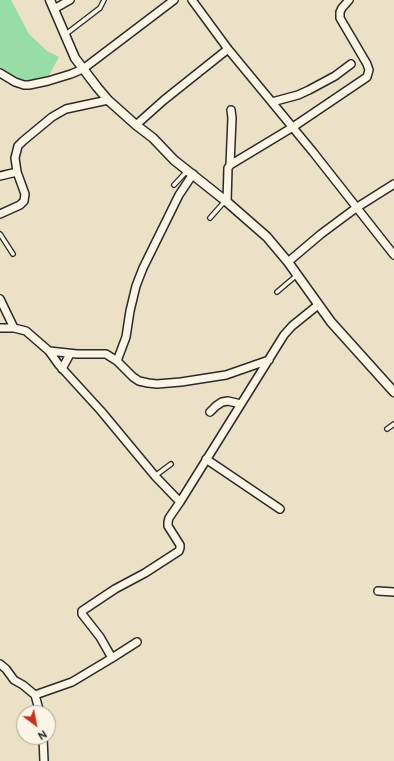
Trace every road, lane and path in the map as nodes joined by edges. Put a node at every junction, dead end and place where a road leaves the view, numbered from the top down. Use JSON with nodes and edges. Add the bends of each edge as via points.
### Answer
{"nodes":[{"id":1,"x":50,"y":0,"type":"edge"},
{"id":2,"x":70,"y":0,"type":"edge"},
{"id":3,"x":104,"y":0,"type":"edge"},
{"id":4,"x":174,"y":0,"type":"edge"},
{"id":5,"x":192,"y":0,"type":"edge"},
{"id":6,"x":349,"y":0,"type":"edge"},
{"id":7,"x":54,"y":9,"type":"junction"},
{"id":8,"x":65,"y":35,"type":"junction"},
{"id":9,"x":228,"y":49,"type":"junction"},
{"id":10,"x":351,"y":64,"type":"dead end"},
{"id":11,"x":83,"y":69,"type":"junction"},
{"id":12,"x":0,"y":73,"type":"edge"},
{"id":13,"x":108,"y":100,"type":"junction"},
{"id":14,"x":272,"y":102,"type":"junction"},
{"id":15,"x":231,"y":110,"type":"dead end"},
{"id":16,"x":136,"y":125,"type":"junction"},
{"id":17,"x":293,"y":128,"type":"junction"},
{"id":18,"x":230,"y":165,"type":"junction"},
{"id":19,"x":17,"y":172,"type":"junction"},
{"id":20,"x":190,"y":172,"type":"junction"},
{"id":21,"x":0,"y":176,"type":"edge"},
{"id":22,"x":394,"y":184,"type":"edge"},
{"id":23,"x":174,"y":185,"type":"dead end"},
{"id":24,"x":226,"y":201,"type":"junction"},
{"id":25,"x":356,"y":208,"type":"junction"},
{"id":26,"x":0,"y":214,"type":"edge"},
{"id":27,"x":210,"y":218,"type":"dead end"},
{"id":28,"x":0,"y":234,"type":"edge"},
{"id":29,"x":13,"y":254,"type":"dead end"},
{"id":30,"x":394,"y":255,"type":"edge"},
{"id":31,"x":288,"y":262,"type":"junction"},
{"id":32,"x":297,"y":275,"type":"junction"},
{"id":33,"x":277,"y":292,"type":"dead end"},
{"id":34,"x":0,"y":299,"type":"edge"},
{"id":35,"x":318,"y":305,"type":"junction"},
{"id":36,"x":0,"y":328,"type":"edge"},
{"id":37,"x":14,"y":328,"type":"junction"},
{"id":38,"x":50,"y":351,"type":"junction"},
{"id":39,"x":70,"y":354,"type":"junction"},
{"id":40,"x":269,"y":360,"type":"junction"},
{"id":41,"x":118,"y":361,"type":"junction"},
{"id":42,"x":62,"y":369,"type":"junction"},
{"id":43,"x":394,"y":392,"type":"edge"},
{"id":44,"x":241,"y":404,"type":"junction"},
{"id":45,"x":210,"y":412,"type":"dead end"},
{"id":46,"x":394,"y":424,"type":"edge"},
{"id":47,"x":387,"y":429,"type":"dead end"},
{"id":48,"x":206,"y":459,"type":"junction"},
{"id":49,"x":171,"y":464,"type":"dead end"},
{"id":50,"x":155,"y":476,"type":"junction"},
{"id":51,"x":180,"y":502,"type":"junction"},
{"id":52,"x":280,"y":509,"type":"dead end"},
{"id":53,"x":378,"y":591,"type":"dead end"},
{"id":54,"x":394,"y":592,"type":"edge"},
{"id":55,"x":137,"y":642,"type":"dead end"},
{"id":56,"x":112,"y":658,"type":"junction"},
{"id":57,"x":0,"y":664,"type":"edge"},
{"id":58,"x":35,"y":695,"type":"junction"},
{"id":59,"x":38,"y":705,"type":"edge"},
{"id":60,"x":43,"y":745,"type":"edge"},
{"id":61,"x":44,"y":761,"type":"edge"}],
"edges":[{"from":1,"to":7,"type":"street"},
{"from":2,"to":7,"type":"street"},
{"from":3,"to":8,"type":"lane","via":[[100,8]]},
{"from":4,"to":11,"type":"street"},
{"from":5,"to":9,"type":"street"},
{"from":6,"to":17,"type":"street","via":[[342,8],[340,18],[367,64],[367,77]]},
{"from":7,"to":8,"type":"street"},
{"from":8,"to":11,"type":"street"},
{"from":9,"to":14,"type":"street"},
{"from":9,"to":16,"type":"street"},
{"from":10,"to":14,"type":"street","via":[[309,90]]},
{"from":11,"to":12,"type":"street","via":[[30,85],[15,82]]},
{"from":11,"to":13,"type":"street"},
{"from":13,"to":16,"type":"street"},
{"from":13,"to":19,"type":"street","via":[[66,109],[38,128],[18,146],[15,158]]},
{"from":14,"to":17,"type":"street"},
{"from":15,"to":18,"type":"street"},
{"from":16,"to":20,"type":"street"},
{"from":17,"to":18,"type":"street"},
{"from":17,"to":25,"type":"street"},
{"from":18,"to":24,"type":"street"},
{"from":19,"to":21,"type":"street"},
{"from":19,"to":26,"type":"street","via":[[25,194],[24,201]]},
{"from":20,"to":23,"type":"lane"},
{"from":20,"to":24,"type":"street"},
{"from":20,"to":41,"type":"street","via":[[136,286],[126,337]]},
{"from":22,"to":25,"type":"street"},
{"from":24,"to":27,"type":"lane"},
{"from":24,"to":31,"type":"street","via":[[267,237]]},
{"from":25,"to":30,"type":"street"},
{"from":25,"to":31,"type":"street"},
{"from":28,"to":29,"type":"lane"},
{"from":31,"to":32,"type":"street"},
{"from":32,"to":33,"type":"lane"},
{"from":32,"to":35,"type":"street"},
{"from":34,"to":37,"type":"street"},
{"from":35,"to":40,"type":"street","via":[[288,330]]},
{"from":35,"to":43,"type":"street"},
{"from":36,"to":37,"type":"street"},
{"from":37,"to":38,"type":"street","via":[[31,334]]},
{"from":38,"to":39,"type":"street"},
{"from":38,"to":42,"type":"street"},
{"from":39,"to":41,"type":"street","via":[[106,354]]},
{"from":39,"to":42,"type":"street"},
{"from":40,"to":41,"type":"street","via":[[226,375],[157,384],[139,381]]},
{"from":40,"to":44,"type":"street"},
{"from":42,"to":50,"type":"street"},
{"from":44,"to":45,"type":"street","via":[[222,402]]},
{"from":44,"to":48,"type":"street"},
{"from":46,"to":47,"type":"lane"},
{"from":48,"to":51,"type":"street"},
{"from":48,"to":52,"type":"street"},
{"from":49,"to":50,"type":"lane"},
{"from":50,"to":51,"type":"street"},
{"from":51,"to":56,"type":"street","via":[[168,522],[180,545],[179,551],[82,611]]},
{"from":53,"to":54,"type":"street"},
{"from":55,"to":56,"type":"street"},
{"from":56,"to":58,"type":"street","via":[[72,682]]},
{"from":57,"to":58,"type":"street","via":[[14,680]]},
{"from":58,"to":59,"type":"street"},
{"from":60,"to":61,"type":"street"}]}
